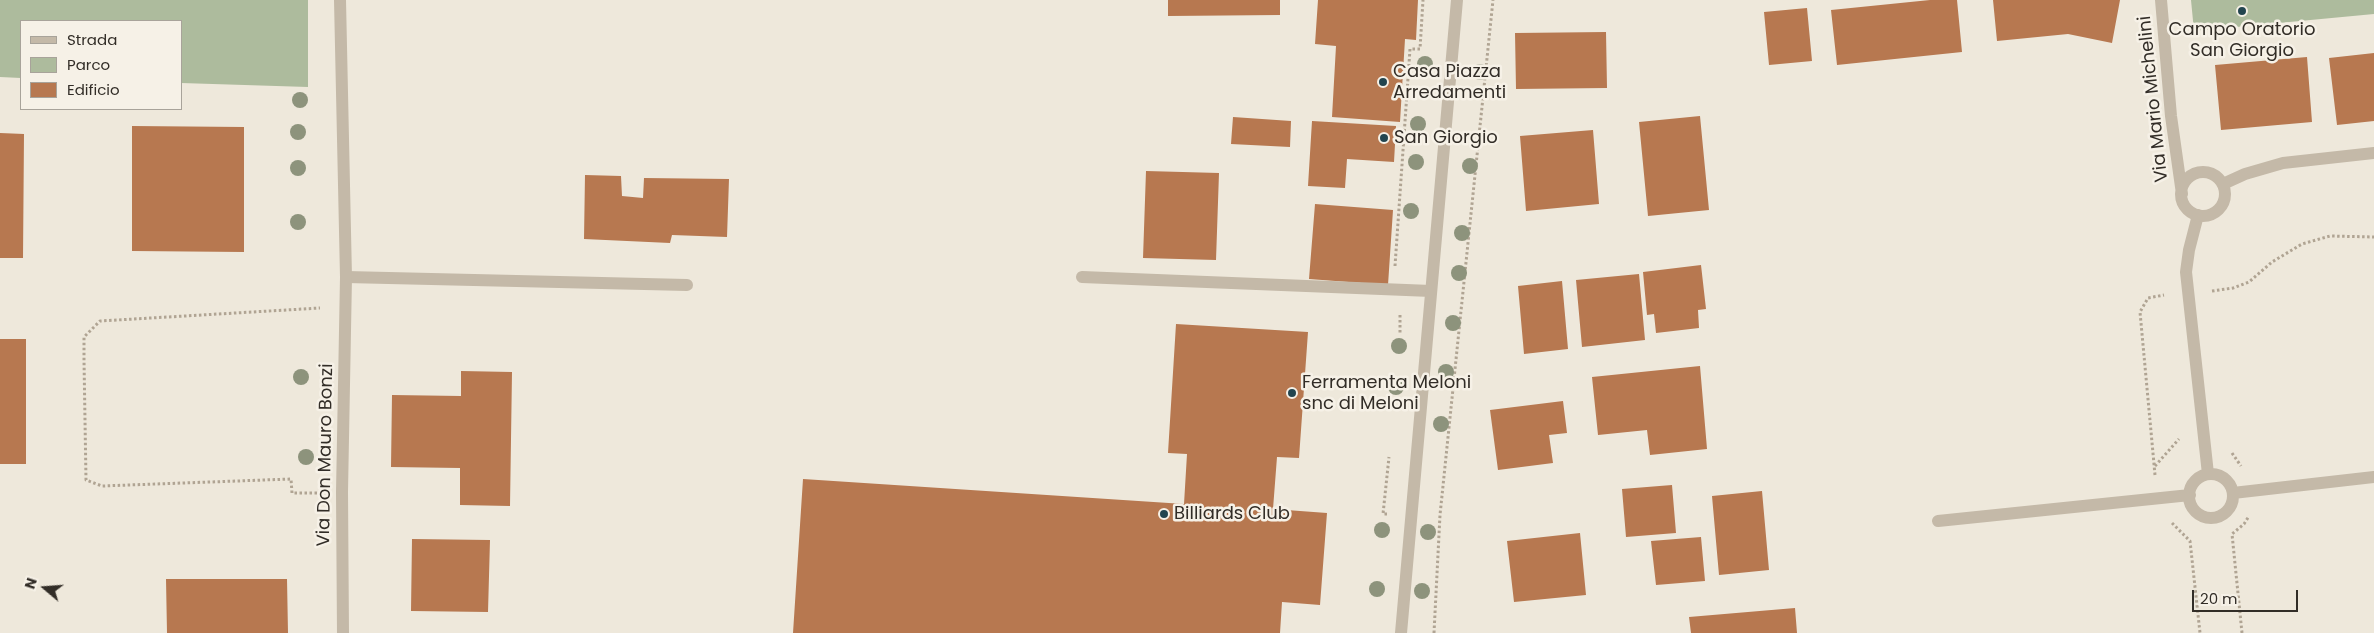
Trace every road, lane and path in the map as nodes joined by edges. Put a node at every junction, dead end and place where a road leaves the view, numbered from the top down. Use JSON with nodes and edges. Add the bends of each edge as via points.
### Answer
{"nodes":[{"id":1,"x":340,"y":0,"type":"edge"},
{"id":2,"x":1423,"y":0,"type":"edge"},
{"id":3,"x":1457,"y":0,"type":"edge"},
{"id":4,"x":1492,"y":0,"type":"edge"},
{"id":5,"x":2161,"y":0,"type":"edge"},
{"id":6,"x":2374,"y":153,"type":"edge"},
{"id":7,"x":2223,"y":184,"type":"junction"},
{"id":8,"x":2182,"y":194,"type":"junction"},
{"id":9,"x":2198,"y":215,"type":"junction"},
{"id":10,"x":346,"y":277,"type":"junction"},
{"id":11,"x":1082,"y":277,"type":"dead end"},
{"id":12,"x":687,"y":285,"type":"dead end"},
{"id":13,"x":1394,"y":290,"type":"junction"},
{"id":14,"x":1431,"y":291,"type":"junction"},
{"id":15,"x":345,"y":307,"type":"junction"},
{"id":16,"x":1400,"y":335,"type":"dead end"},
{"id":17,"x":1389,"y":452,"type":"dead end"},
{"id":18,"x":2208,"y":474,"type":"junction"},
{"id":19,"x":2374,"y":477,"type":"edge"},
{"id":20,"x":342,"y":492,"type":"junction"},
{"id":21,"x":2233,"y":493,"type":"junction"},
{"id":22,"x":2190,"y":495,"type":"junction"},
{"id":23,"x":2158,"y":498,"type":"junction"},
{"id":24,"x":1392,"y":515,"type":"dead end"},
{"id":25,"x":1938,"y":521,"type":"dead end"},
{"id":26,"x":343,"y":633,"type":"edge"},
{"id":27,"x":1401,"y":633,"type":"edge"},
{"id":28,"x":1434,"y":633,"type":"edge"},
{"id":29,"x":2200,"y":633,"type":"edge"}],
"edges":[{"from":1,"to":10,"type":"street","name":"Via Don Mauro Bonzi"},
{"from":2,"to":13,"type":"path","via":[[1420,49],[1410,49]]},
{"from":3,"to":14,"type":"street"},
{"from":4,"to":28,"type":"path","via":[[1440,515]]},
{"from":5,"to":8,"type":"street","name":"Via Mario Michelini"},
{"from":6,"to":7,"type":"street","via":[[2283,163]]},
{"from":7,"to":8,"type":"street","via":[[2213,174],[2199,173],[2187,180]]},
{"from":7,"to":9,"type":"street","via":[[2225,198],[2218,210],[2205,216]]},
{"from":8,"to":9,"type":"street","via":[[2186,207]]},
{"from":9,"to":18,"type":"street","via":[[2186,272]]},
{"from":10,"to":12,"type":"street"},
{"from":10,"to":15,"type":"street","name":"Via Don Mauro Bonzi"},
{"from":11,"to":13,"type":"street"},
{"from":13,"to":14,"type":"street"},
{"from":13,"to":16,"type":"path","via":[[1392,303],[1401,317]]},
{"from":14,"to":27,"type":"street"},
{"from":15,"to":20,"type":"street","name":"Via Don Mauro Bonzi"},
{"from":15,"to":20,"type":"path","via":[[100,321],[84,337],[86,480],[102,486],[291,479],[292,493]]},
{"from":17,"to":24,"type":"path","via":[[1383,514]]},
{"from":18,"to":21,"type":"street","via":[[2222,477]]},
{"from":18,"to":22,"type":"street","via":[[2194,482]]},
{"from":19,"to":21,"type":"street"},
{"from":20,"to":26,"type":"street","name":"Via Don Mauro Bonzi"},
{"from":21,"to":22,"type":"street","via":[[2226,512],[2214,517],[2206,517],[2194,509]]},
{"from":22,"to":23,"type":"street"},
{"from":23,"to":25,"type":"street"},
{"from":23,"to":29,"type":"path","via":[[2161,514],[2190,541]]}]}
